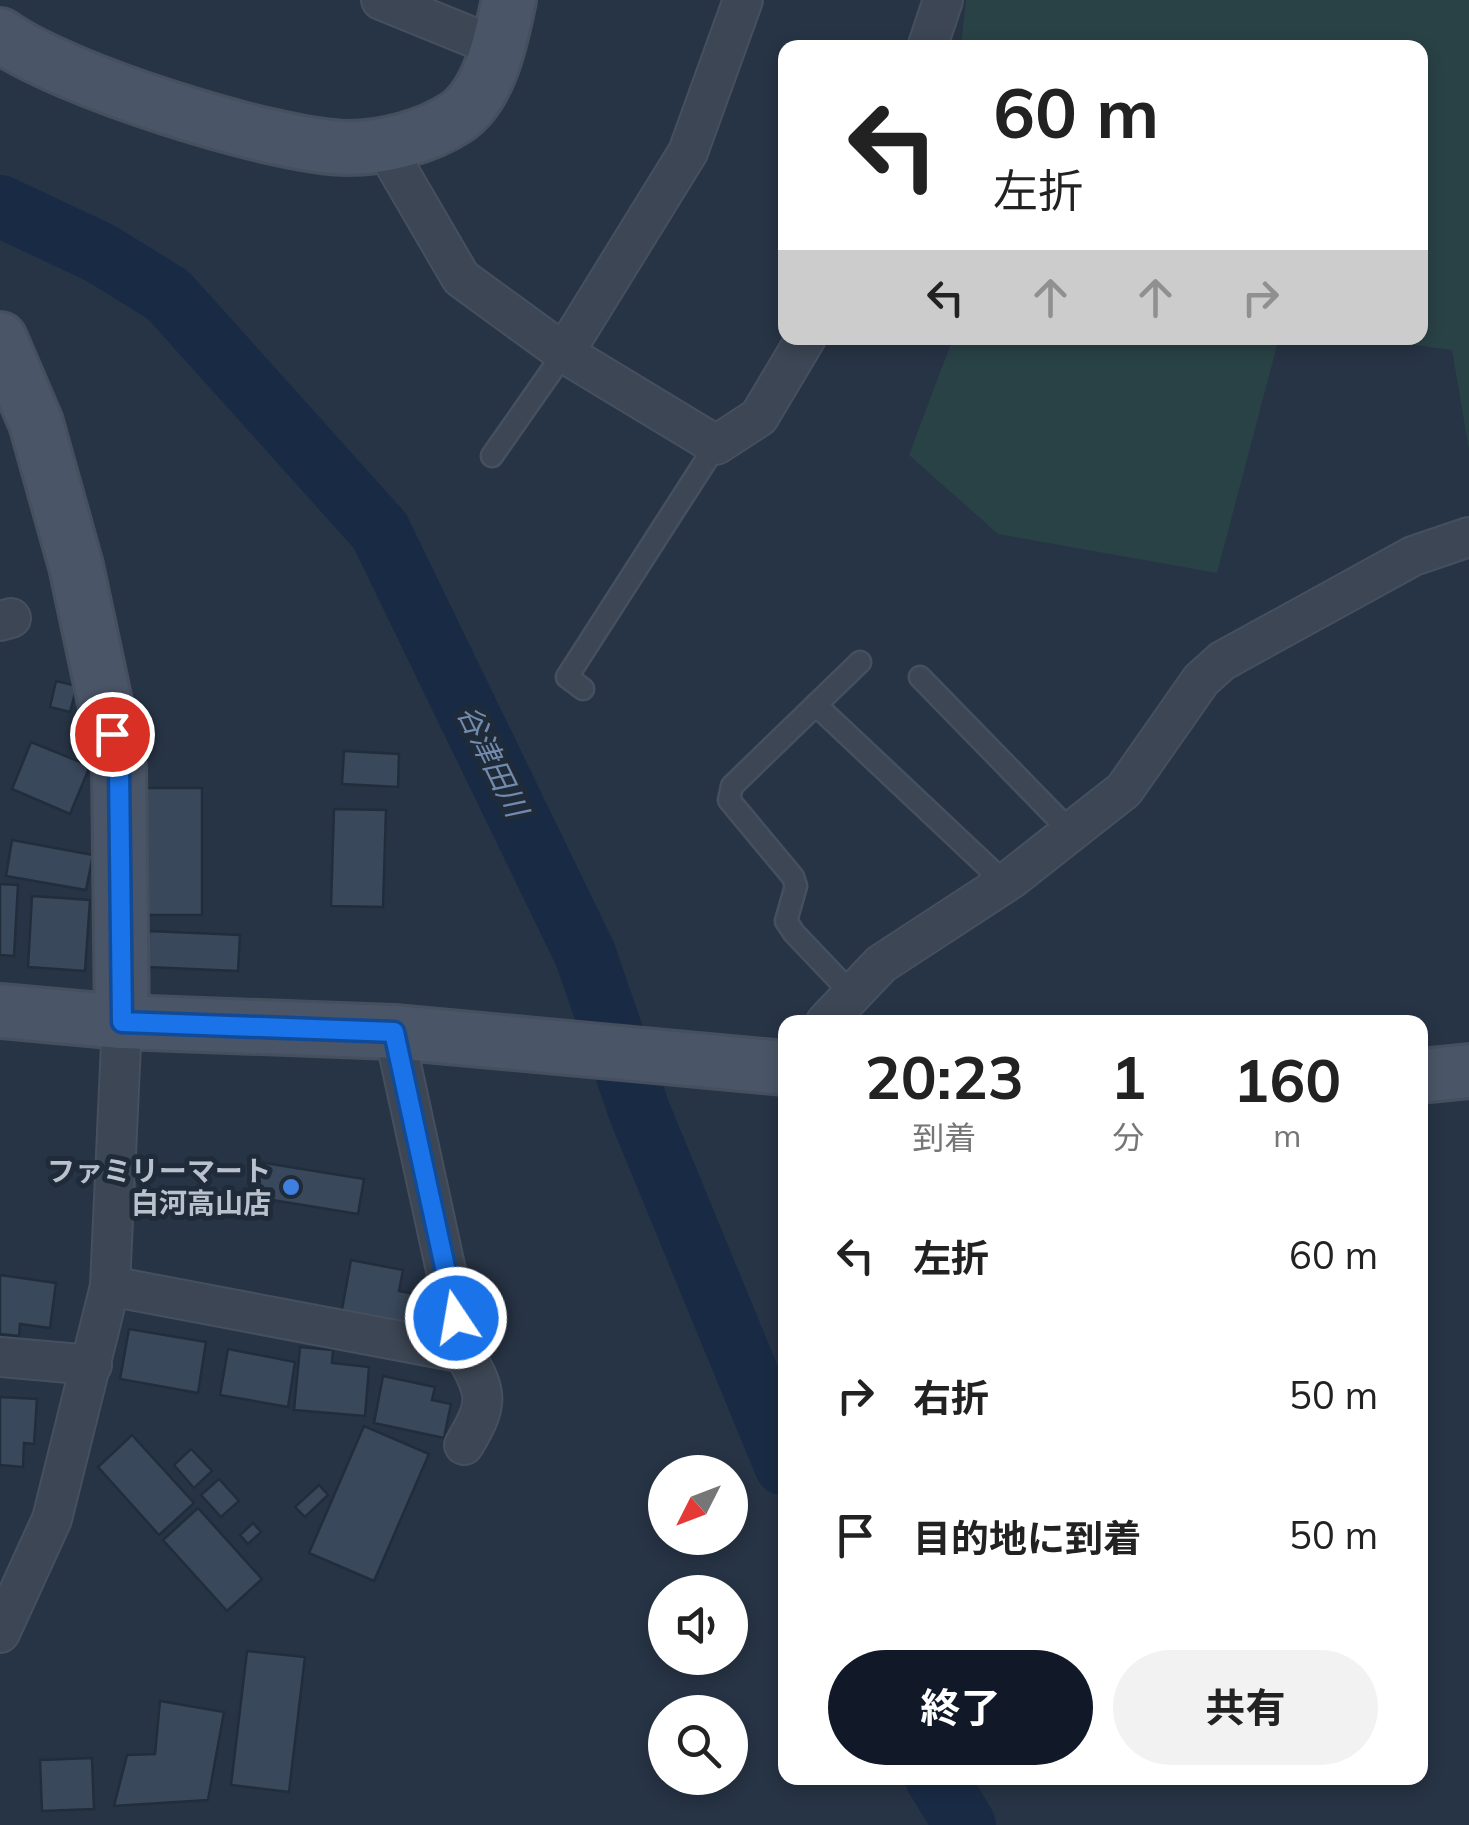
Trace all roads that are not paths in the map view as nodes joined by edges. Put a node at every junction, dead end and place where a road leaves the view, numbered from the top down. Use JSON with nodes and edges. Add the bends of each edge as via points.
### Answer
{"nodes":[{"id":1,"x":380,"y":0,"type":"edge"},
{"id":2,"x":743,"y":0,"type":"edge"},
{"id":3,"x":943,"y":0,"type":"edge"},
{"id":4,"x":504,"y":24,"type":"edge"},
{"id":5,"x":0,"y":35,"type":"edge"},
{"id":6,"x":930,"y":40,"type":"edge"},
{"id":7,"x":382,"y":144,"type":"junction"},
{"id":8,"x":0,"y":338,"type":"edge"},
{"id":9,"x":802,"y":345,"type":"edge"},
{"id":10,"x":564,"y":353,"type":"junction"},
{"id":11,"x":716,"y":446,"type":"junction"},
{"id":12,"x":492,"y":456,"type":"dead end"},
{"id":13,"x":1469,"y":537,"type":"edge"},
{"id":14,"x":860,"y":662,"type":"dead end"},
{"id":15,"x":920,"y":677,"type":"dead end"},
{"id":16,"x":583,"y":690,"type":"dead end"},
{"id":17,"x":816,"y":705,"type":"junction"},
{"id":18,"x":1071,"y":832,"type":"junction"},
{"id":19,"x":1004,"y":883,"type":"junction"},
{"id":20,"x":852,"y":994,"type":"junction"},
{"id":21,"x":0,"y":1010,"type":"edge"},
{"id":22,"x":832,"y":1015,"type":"edge"},
{"id":23,"x":122,"y":1022,"type":"junction"},
{"id":24,"x":394,"y":1032,"type":"junction"},
{"id":25,"x":778,"y":1067,"type":"edge"},
{"id":26,"x":1469,"y":1071,"type":"edge"},
{"id":27,"x":1428,"y":1075,"type":"edge"},
{"id":28,"x":110,"y":1286,"type":"junction"},
{"id":29,"x":464,"y":1353,"type":"junction"},
{"id":30,"x":0,"y":1357,"type":"edge"},
{"id":31,"x":92,"y":1365,"type":"junction"},
{"id":32,"x":464,"y":1445,"type":"dead end"},
{"id":33,"x":0,"y":1633,"type":"edge"}],
"edges":[{"from":1,"to":4,"type":"street"},
{"from":2,"to":10,"type":"street","via":[[688,152]]},
{"from":3,"to":6,"type":"street"},
{"from":4,"to":7,"type":"street","via":[[460,115]]},
{"from":5,"to":7,"type":"street","via":[[50,66],[218,121],[299,142]]},
{"from":7,"to":10,"type":"street","via":[[461,278]]},
{"from":8,"to":23,"type":"street","via":[[36,423],[76,566],[119,768]]},
{"from":9,"to":11,"type":"street","via":[[758,417]]},
{"from":10,"to":11,"type":"street"},
{"from":10,"to":12,"type":"lane"},
{"from":11,"to":16,"type":"lane","via":[[567,677]]},
{"from":13,"to":18,"type":"street","via":[[1412,556],[1222,661],[1201,680],[1124,790]]},
{"from":14,"to":17,"type":"lane"},
{"from":15,"to":18,"type":"lane"},
{"from":17,"to":19,"type":"lane"},
{"from":17,"to":20,"type":"lane","via":[[732,786],[729,800],[793,877],[786,921]]},
{"from":18,"to":19,"type":"street"},
{"from":19,"to":20,"type":"street","via":[[881,964]]},
{"from":20,"to":22,"type":"street"},
{"from":21,"to":23,"type":"street"},
{"from":23,"to":24,"type":"street"},
{"from":23,"to":28,"type":"street"},
{"from":24,"to":25,"type":"street"},
{"from":24,"to":29,"type":"street"},
{"from":26,"to":27,"type":"street"},
{"from":28,"to":29,"type":"street"},
{"from":28,"to":31,"type":"street"},
{"from":29,"to":32,"type":"street","via":[[482,1384],[484,1410]]},
{"from":30,"to":31,"type":"street"},
{"from":31,"to":33,"type":"street","via":[[52,1519]]}]}
